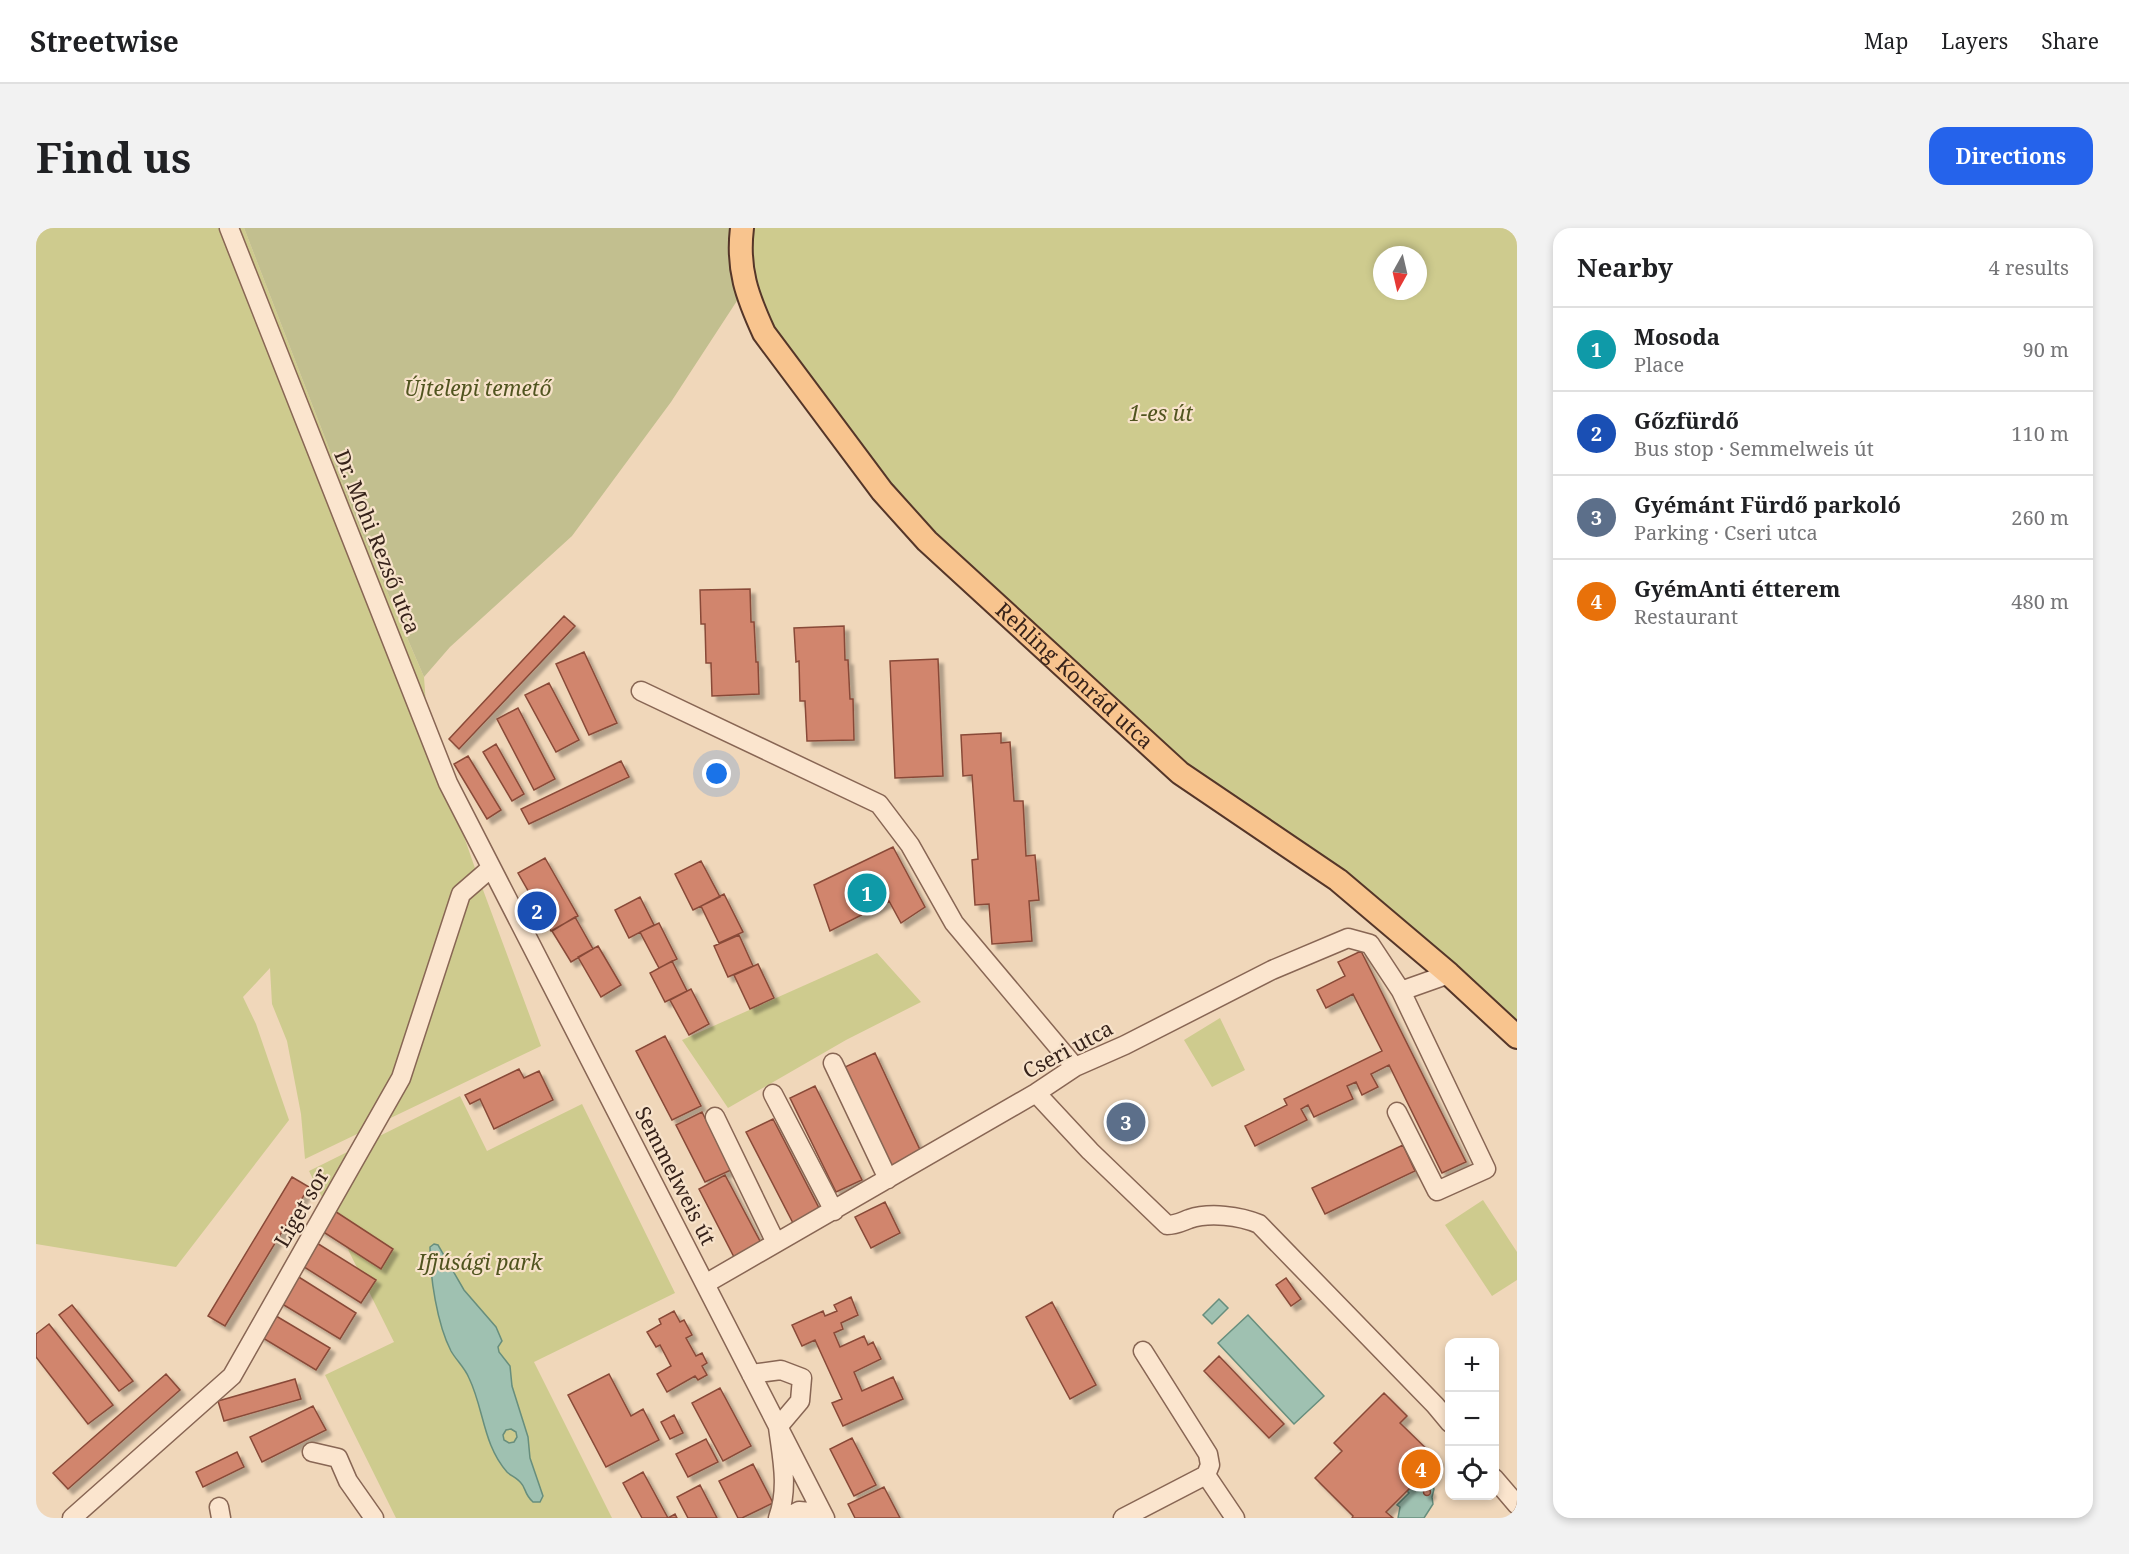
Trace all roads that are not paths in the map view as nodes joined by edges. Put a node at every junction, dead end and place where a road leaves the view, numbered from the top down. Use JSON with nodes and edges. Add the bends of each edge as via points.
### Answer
{"nodes":[{"id":1,"x":229,"y":228,"type":"edge"},
{"id":2,"x":742,"y":228,"type":"edge"},
{"id":3,"x":641,"y":691,"type":"dead end"},
{"id":4,"x":490,"y":868,"type":"junction"},
{"id":5,"x":1449,"y":974,"type":"junction"},
{"id":6,"x":1401,"y":991,"type":"junction"},
{"id":7,"x":1517,"y":1037,"type":"edge"},
{"id":8,"x":833,"y":1063,"type":"dead end"},
{"id":9,"x":1075,"y":1067,"type":"junction"},
{"id":10,"x":1036,"y":1093,"type":"junction"},
{"id":11,"x":773,"y":1094,"type":"dead end"},
{"id":12,"x":1397,"y":1112,"type":"dead end"},
{"id":13,"x":715,"y":1117,"type":"dead end"},
{"id":14,"x":888,"y":1179,"type":"junction"},
{"id":15,"x":834,"y":1211,"type":"junction"},
{"id":16,"x":776,"y":1243,"type":"junction"},
{"id":17,"x":705,"y":1284,"type":"junction"},
{"id":18,"x":1143,"y":1351,"type":"dead end"},
{"id":19,"x":751,"y":1374,"type":"junction"},
{"id":20,"x":1445,"y":1417,"type":"edge"},
{"id":21,"x":778,"y":1426,"type":"junction"},
{"id":22,"x":312,"y":1452,"type":"dead end"},
{"id":23,"x":1206,"y":1475,"type":"junction"},
{"id":24,"x":1499,"y":1484,"type":"edge"},
{"id":25,"x":1517,"y":1505,"type":"edge"},
{"id":26,"x":818,"y":1513,"type":"edge"},
{"id":27,"x":72,"y":1518,"type":"edge"},
{"id":28,"x":374,"y":1518,"type":"edge"},
{"id":29,"x":778,"y":1518,"type":"edge"},
{"id":30,"x":786,"y":1518,"type":"edge"},
{"id":31,"x":1123,"y":1518,"type":"edge"},
{"id":32,"x":1236,"y":1518,"type":"edge"}],
"edges":[{"from":1,"to":4,"type":"street","name":"Dr. Mohi Rezső utca","via":[[448,783]]},
{"from":2,"to":5,"type":"main road","name":"Rehling Konrád utca","via":[[741,266],[764,333],[882,490],[927,541],[1180,773],[1338,880]]},
{"from":3,"to":9,"type":"street","via":[[879,804],[910,844],[954,923]]},
{"from":4,"to":17,"type":"street","name":"Semmelweis út"},
{"from":4,"to":27,"type":"street","name":"Liget sor","via":[[461,894],[401,1078],[232,1376]]},
{"from":5,"to":6,"type":"street"},
{"from":5,"to":7,"type":"main road","name":"Rehling Konrád utca"},
{"from":6,"to":9,"type":"street","name":"Cseri utca","via":[[1370,944],[1348,938],[1272,970]]},
{"from":6,"to":12,"type":"street","name":"Cseri utca","via":[[1486,1169],[1437,1191]]},
{"from":8,"to":14,"type":"street"},
{"from":9,"to":10,"type":"street","name":"Cseri utca"},
{"from":10,"to":14,"type":"street","name":"Cseri utca"},
{"from":10,"to":20,"type":"street","via":[[1167,1225],[1209,1216],[1247,1219],[1259,1224]]},
{"from":11,"to":15,"type":"street"},
{"from":13,"to":16,"type":"street"},
{"from":14,"to":15,"type":"street","name":"Cseri utca"},
{"from":15,"to":16,"type":"street","name":"Cseri utca"},
{"from":16,"to":17,"type":"street","name":"Cseri utca"},
{"from":17,"to":19,"type":"street","name":"Semmelweis út"},
{"from":18,"to":23,"type":"street","via":[[1208,1454],[1210,1465]]},
{"from":19,"to":21,"type":"street","name":"Semmelweis út"},
{"from":19,"to":21,"type":"street","via":[[782,1370],[802,1378],[800,1401]]},
{"from":21,"to":26,"type":"street","name":"Semmelweis út"},
{"from":21,"to":29,"type":"street","via":[[784,1482]]},
{"from":22,"to":28,"type":"street","via":[[338,1458],[348,1481]]},
{"from":23,"to":31,"type":"street"},
{"from":23,"to":32,"type":"street"},
{"from":24,"to":25,"type":"street"},
{"from":26,"to":30,"type":"street","via":[[799,1511]]}]}
